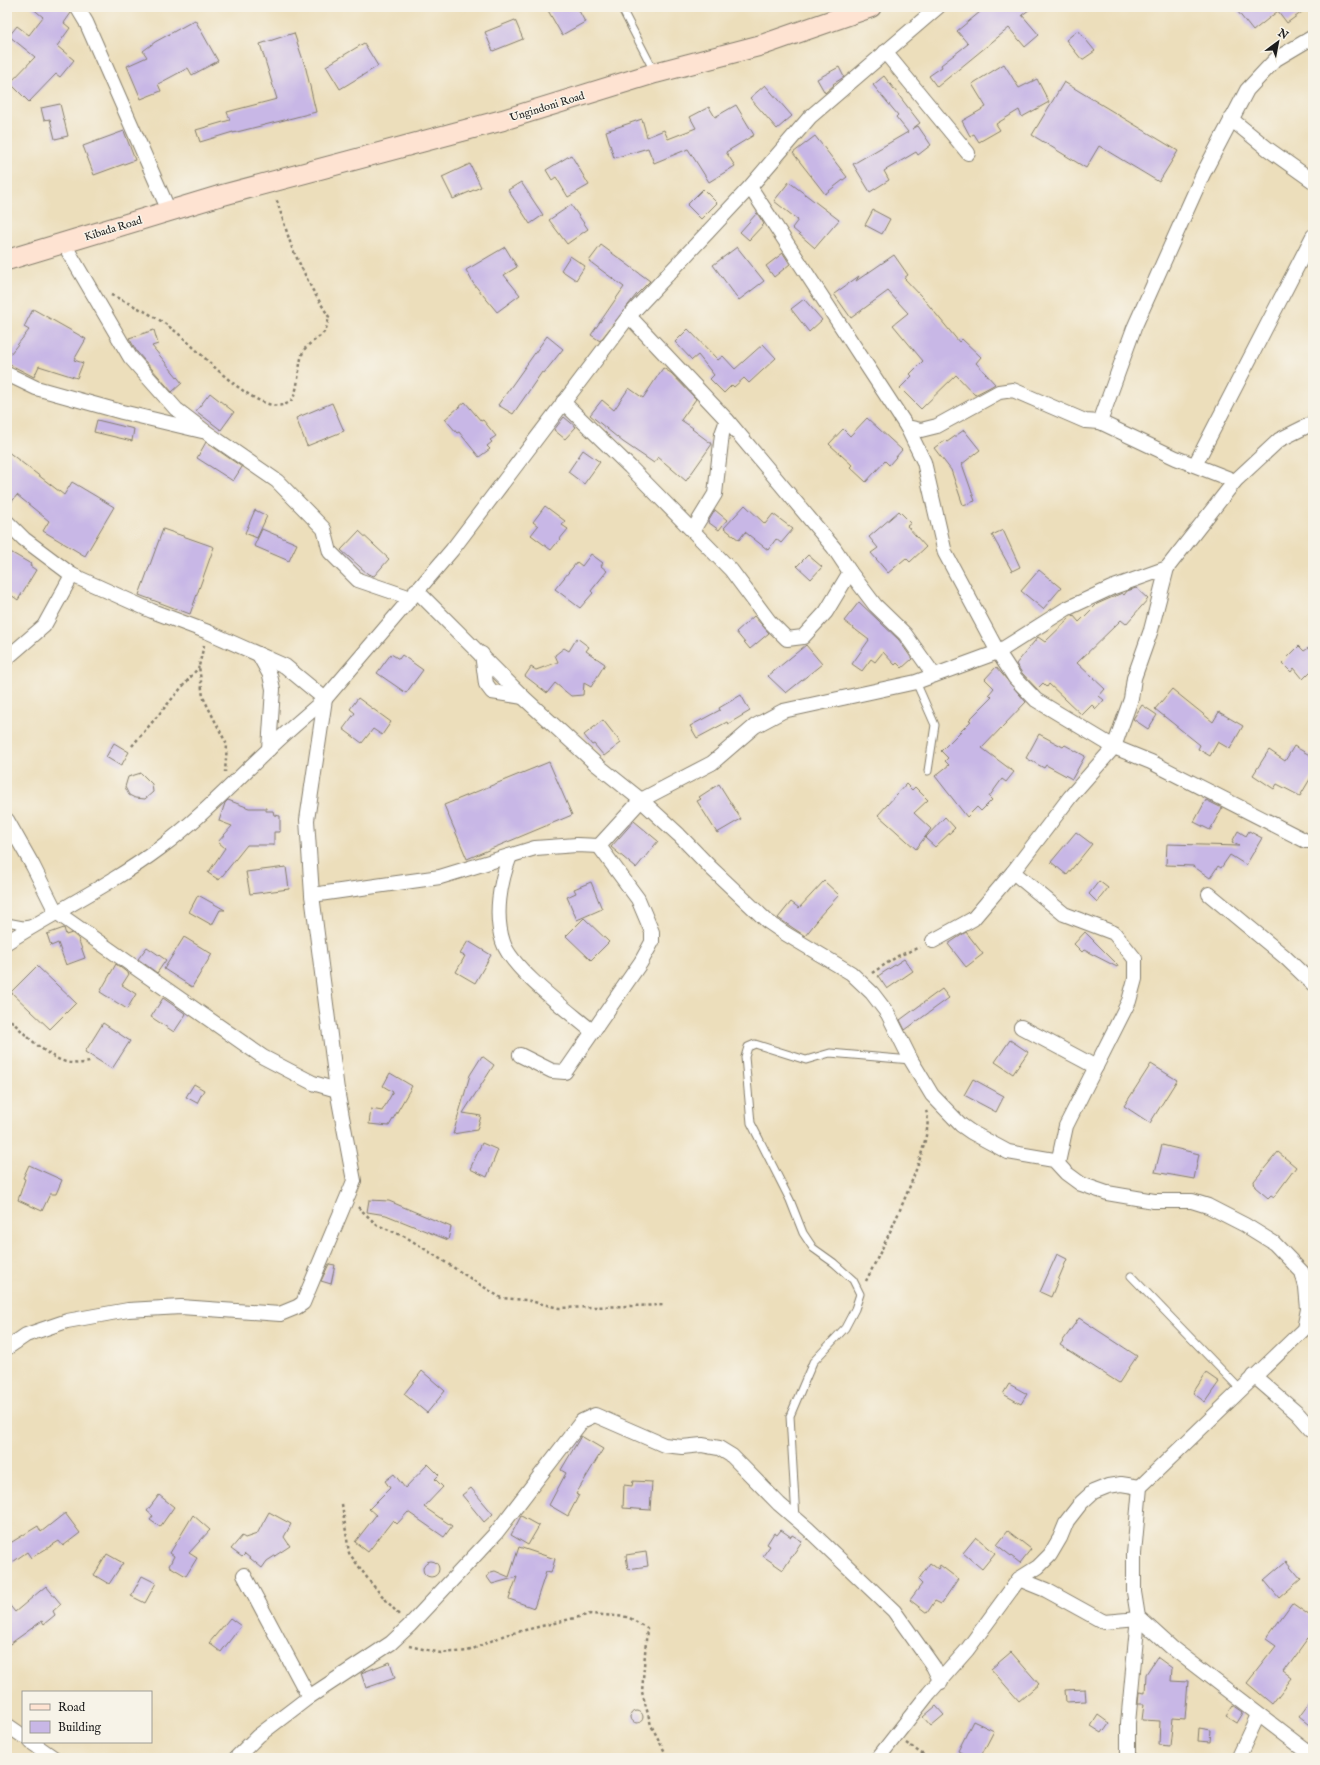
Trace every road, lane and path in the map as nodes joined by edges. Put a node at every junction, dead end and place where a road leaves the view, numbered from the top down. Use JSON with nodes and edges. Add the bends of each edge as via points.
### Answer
{"nodes":[{"id":1,"x":77,"y":7,"type":"edge"},
{"id":2,"x":622,"y":7,"type":"edge"},
{"id":3,"x":871,"y":7,"type":"edge"},
{"id":4,"x":938,"y":7,"type":"edge"},
{"id":5,"x":840,"y":12,"type":"edge"},
{"id":6,"x":1313,"y":37,"type":"edge"},
{"id":7,"x":885,"y":52,"type":"junction"},
{"id":8,"x":655,"y":73,"type":"junction"},
{"id":9,"x":1231,"y":119,"type":"junction"},
{"id":10,"x":968,"y":153,"type":"dead end"},
{"id":11,"x":1313,"y":181,"type":"edge"},
{"id":12,"x":271,"y":182,"type":"junction"},
{"id":13,"x":750,"y":187,"type":"junction"},
{"id":14,"x":220,"y":196,"type":"joint"},
{"id":15,"x":170,"y":211,"type":"junction"},
{"id":16,"x":1313,"y":236,"type":"edge"},
{"id":17,"x":64,"y":244,"type":"junction"},
{"id":18,"x":7,"y":260,"type":"edge"},
{"id":19,"x":87,"y":283,"type":"junction"},
{"id":20,"x":629,"y":316,"type":"junction"},
{"id":21,"x":7,"y":376,"type":"edge"},
{"id":22,"x":563,"y":402,"type":"junction"},
{"id":23,"x":727,"y":420,"type":"junction"},
{"id":24,"x":1100,"y":422,"type":"junction"},
{"id":25,"x":1313,"y":423,"type":"edge"},
{"id":26,"x":906,"y":427,"type":"junction"},
{"id":27,"x":206,"y":432,"type":"junction"},
{"id":28,"x":1195,"y":465,"type":"junction"},
{"id":29,"x":1235,"y":481,"type":"junction"},
{"id":30,"x":7,"y":522,"type":"edge"},
{"id":31,"x":693,"y":530,"type":"junction"},
{"id":32,"x":1167,"y":568,"type":"junction"},
{"id":33,"x":850,"y":572,"type":"junction"},
{"id":34,"x":72,"y":575,"type":"junction"},
{"id":35,"x":414,"y":594,"type":"junction"},
{"id":36,"x":208,"y":632,"type":"junction"},
{"id":37,"x":998,"y":652,"type":"junction"},
{"id":38,"x":482,"y":654,"type":"junction"},
{"id":39,"x":259,"y":655,"type":"junction"},
{"id":40,"x":7,"y":658,"type":"edge"},
{"id":41,"x":199,"y":666,"type":"junction"},
{"id":42,"x":934,"y":675,"type":"junction"},
{"id":43,"x":916,"y":682,"type":"junction"},
{"id":44,"x":523,"y":697,"type":"junction"},
{"id":45,"x":325,"y":699,"type":"junction"},
{"id":46,"x":132,"y":746,"type":"dead end"},
{"id":47,"x":1114,"y":748,"type":"junction"},
{"id":48,"x":269,"y":749,"type":"junction"},
{"id":49,"x":928,"y":771,"type":"dead end"},
{"id":50,"x":223,"y":794,"type":"junction"},
{"id":51,"x":641,"y":800,"type":"junction"},
{"id":52,"x":7,"y":820,"type":"edge"},
{"id":53,"x":1313,"y":841,"type":"edge"},
{"id":54,"x":599,"y":846,"type":"junction"},
{"id":55,"x":510,"y":856,"type":"junction"},
{"id":56,"x":1013,"y":872,"type":"junction"},
{"id":57,"x":1209,"y":894,"type":"dead end"},
{"id":58,"x":312,"y":895,"type":"junction"},
{"id":59,"x":56,"y":912,"type":"junction"},
{"id":60,"x":7,"y":922,"type":"edge"},
{"id":61,"x":36,"y":924,"type":"junction"},
{"id":62,"x":933,"y":941,"type":"joint"},
{"id":63,"x":7,"y":942,"type":"edge"},
{"id":64,"x":859,"y":981,"type":"junction"},
{"id":65,"x":1313,"y":984,"type":"edge"},
{"id":66,"x":7,"y":1016,"type":"edge"},
{"id":67,"x":1021,"y":1027,"type":"dead end"},
{"id":68,"x":593,"y":1032,"type":"junction"},
{"id":69,"x":520,"y":1055,"type":"dead end"},
{"id":70,"x":911,"y":1060,"type":"junction"},
{"id":71,"x":90,"y":1062,"type":"dead end"},
{"id":72,"x":1096,"y":1067,"type":"junction"},
{"id":73,"x":337,"y":1090,"type":"junction"},
{"id":74,"x":925,"y":1108,"type":"dead end"},
{"id":75,"x":1058,"y":1163,"type":"junction"},
{"id":76,"x":348,"y":1197,"type":"junction"},
{"id":77,"x":1131,"y":1276,"type":"dead end"},
{"id":78,"x":860,"y":1294,"type":"junction"},
{"id":79,"x":665,"y":1305,"type":"dead end"},
{"id":80,"x":1309,"y":1326,"type":"edge"},
{"id":81,"x":7,"y":1348,"type":"edge"},
{"id":82,"x":1254,"y":1376,"type":"junction"},
{"id":83,"x":1240,"y":1389,"type":"junction"},
{"id":84,"x":1313,"y":1431,"type":"edge"},
{"id":85,"x":1140,"y":1487,"type":"junction"},
{"id":86,"x":342,"y":1504,"type":"dead end"},
{"id":87,"x":796,"y":1519,"type":"junction"},
{"id":88,"x":244,"y":1575,"type":"dead end"},
{"id":89,"x":1019,"y":1579,"type":"junction"},
{"id":90,"x":1138,"y":1618,"type":"junction"},
{"id":91,"x":409,"y":1626,"type":"junction"},
{"id":92,"x":391,"y":1643,"type":"junction"},
{"id":93,"x":940,"y":1682,"type":"junction"},
{"id":94,"x":309,"y":1697,"type":"junction"},
{"id":95,"x":1258,"y":1715,"type":"junction"},
{"id":96,"x":7,"y":1725,"type":"edge"},
{"id":97,"x":22,"y":1735,"type":"edge"},
{"id":98,"x":894,"y":1735,"type":"junction"},
{"id":99,"x":32,"y":1743,"type":"edge"},
{"id":100,"x":1313,"y":1756,"type":"edge"},
{"id":101,"x":54,"y":1758,"type":"edge"},
{"id":102,"x":236,"y":1758,"type":"edge"},
{"id":103,"x":668,"y":1758,"type":"edge"},
{"id":104,"x":878,"y":1758,"type":"edge"},
{"id":105,"x":928,"y":1758,"type":"edge"},
{"id":106,"x":1128,"y":1758,"type":"edge"},
{"id":107,"x":1238,"y":1758,"type":"edge"}],
"edges":[{"from":1,"to":15,"type":"street"},
{"from":2,"to":8,"type":"lane"},
{"from":3,"to":5,"type":"main road","name":"Ungindoni Road"},
{"from":4,"to":7,"type":"street"},
{"from":5,"to":8,"type":"main road","name":"Ungindoni Road","via":[[762,44]]},
{"from":6,"to":9,"type":"street","via":[[1276,59],[1247,90]]},
{"from":7,"to":10,"type":"street"},
{"from":7,"to":13,"type":"street","via":[[810,117]]},
{"from":8,"to":12,"type":"main road","name":"Ungindoni Road","via":[[503,120]]},
{"from":9,"to":11,"type":"street"},
{"from":9,"to":24,"type":"street","via":[[1203,174],[1134,328]]},
{"from":12,"to":14,"type":"main road","name":"Ungindoni Road"},
{"from":12,"to":19,"type":"path","via":[[292,248],[329,317],[325,331],[304,350],[299,361],[296,395],[288,403],[276,406],[261,402],[220,373],[176,331],[136,307]]},
{"from":13,"to":20,"type":"street"},
{"from":13,"to":26,"type":"street"},
{"from":14,"to":15,"type":"main road","name":"Kibada Road"},
{"from":15,"to":17,"type":"main road","name":"Kibada Road"},
{"from":16,"to":28,"type":"street"},
{"from":17,"to":18,"type":"main road","name":"Kibada Road"},
{"from":17,"to":19,"type":"street"},
{"from":19,"to":27,"type":"street","via":[[130,357],[176,409]]},
{"from":20,"to":22,"type":"street"},
{"from":20,"to":23,"type":"street"},
{"from":21,"to":27,"type":"street","via":[[50,392]]},
{"from":22,"to":31,"type":"street"},
{"from":22,"to":35,"type":"street","via":[[452,550]]},
{"from":23,"to":31,"type":"street","via":[[722,434],[715,494]]},
{"from":23,"to":33,"type":"street","via":[[834,548]]},
{"from":24,"to":26,"type":"street","via":[[1085,421],[1013,390],[999,392],[937,426],[921,430]]},
{"from":24,"to":28,"type":"street"},
{"from":25,"to":29,"type":"street","via":[[1279,440]]},
{"from":26,"to":37,"type":"street","via":[[924,462],[945,553]]},
{"from":27,"to":35,"type":"street","via":[[277,481],[324,529],[330,552],[358,580]]},
{"from":28,"to":29,"type":"street"},
{"from":29,"to":32,"type":"street"},
{"from":30,"to":34,"type":"street","via":[[24,539]]},
{"from":31,"to":33,"type":"street","via":[[731,570],[769,622],[787,639],[803,637],[826,612]]},
{"from":32,"to":37,"type":"street","via":[[1111,588],[1066,609]]},
{"from":32,"to":47,"type":"street","via":[[1151,630],[1134,678],[1131,699]]},
{"from":33,"to":42,"type":"street","via":[[875,605],[905,634]]},
{"from":34,"to":36,"type":"street","via":[[152,611]]},
{"from":34,"to":40,"type":"street","via":[[44,626]]},
{"from":35,"to":38,"type":"street"},
{"from":35,"to":45,"type":"street"},
{"from":36,"to":39,"type":"street"},
{"from":36,"to":41,"type":"path"},
{"from":37,"to":42,"type":"street"},
{"from":37,"to":47,"type":"street","via":[[1015,678],[1036,700]]},
{"from":38,"to":44,"type":"street"},
{"from":38,"to":44,"type":"street","via":[[486,684],[492,692]]},
{"from":39,"to":45,"type":"street","via":[[285,666]]},
{"from":39,"to":48,"type":"street","via":[[270,674],[273,689]]},
{"from":41,"to":46,"type":"path"},
{"from":41,"to":50,"type":"path","via":[[203,697],[227,745]]},
{"from":42,"to":43,"type":"street"},
{"from":43,"to":49,"type":"lane","via":[[935,724]]},
{"from":43,"to":51,"type":"street","via":[[783,711],[755,726],[712,763]]},
{"from":44,"to":51,"type":"street","via":[[596,764]]},
{"from":45,"to":48,"type":"street"},
{"from":45,"to":58,"type":"street","via":[[307,820]]},
{"from":47,"to":53,"type":"street","via":[[1151,762],[1306,841]]},
{"from":47,"to":56,"type":"street","via":[[1070,797]]},
{"from":48,"to":50,"type":"street"},
{"from":50,"to":59,"type":"street","via":[[161,848],[93,892]]},
{"from":51,"to":54,"type":"street"},
{"from":51,"to":64,"type":"street","via":[[767,920],[852,973]]},
{"from":52,"to":59,"type":"street"},
{"from":54,"to":55,"type":"street","via":[[535,848]]},
{"from":54,"to":68,"type":"street","via":[[638,899],[652,932],[652,942]]},
{"from":55,"to":58,"type":"street","via":[[440,877]]},
{"from":55,"to":68,"type":"street","via":[[500,890],[499,926],[503,944],[514,961],[540,987]]},
{"from":56,"to":62,"type":"street","via":[[973,919]]},
{"from":56,"to":72,"type":"street","via":[[1064,914],[1114,933],[1135,959],[1135,979],[1129,1001]]},
{"from":57,"to":65,"type":"street"},
{"from":58,"to":73,"type":"street"},
{"from":59,"to":61,"type":"street"},
{"from":59,"to":73,"type":"street","via":[[263,1057],[313,1083]]},
{"from":60,"to":61,"type":"lane"},
{"from":61,"to":63,"type":"street"},
{"from":62,"to":64,"type":"path","via":[[898,956]]},
{"from":64,"to":70,"type":"street","via":[[888,1014]]},
{"from":66,"to":71,"type":"path","via":[[27,1037],[54,1056],[70,1063]]},
{"from":67,"to":72,"type":"street"},
{"from":68,"to":69,"type":"street","via":[[566,1072],[552,1071]]},
{"from":70,"to":75,"type":"street","via":[[932,1095],[970,1132],[1008,1152],[1043,1157]]},
{"from":70,"to":78,"type":"lane","via":[[830,1053],[806,1060],[755,1044],[748,1047],[745,1057],[751,1123],[790,1200],[802,1233],[813,1248],[853,1280]]},
{"from":72,"to":75,"type":"street","via":[[1066,1126]]},
{"from":73,"to":76,"type":"street","via":[[354,1181]]},
{"from":74,"to":78,"type":"path","via":[[929,1128],[920,1160],[896,1219]]},
{"from":75,"to":80,"type":"street","via":[[1081,1184],[1107,1193],[1154,1201],[1192,1201],[1208,1206],[1274,1243],[1302,1272],[1306,1287]]},
{"from":76,"to":79,"type":"path","via":[[377,1225],[406,1237],[501,1298],[526,1300],[559,1308]]},
{"from":76,"to":81,"type":"street","via":[[303,1303],[297,1308],[280,1314],[182,1307],[128,1310],[67,1321],[26,1335]]},
{"from":77,"to":83,"type":"lane"},
{"from":78,"to":87,"type":"lane","via":[[845,1328],[813,1362],[790,1416]]},
{"from":80,"to":82,"type":"street"},
{"from":82,"to":83,"type":"street"},
{"from":82,"to":84,"type":"street","via":[[1298,1414]]},
{"from":83,"to":85,"type":"street"},
{"from":85,"to":89,"type":"street","via":[[1121,1484],[1093,1492],[1067,1521],[1050,1555],[1038,1567]]},
{"from":85,"to":90,"type":"street","via":[[1134,1554],[1134,1592]]},
{"from":86,"to":91,"type":"path","via":[[349,1554]]},
{"from":87,"to":91,"type":"street","via":[[732,1456],[719,1448],[702,1445],[664,1445],[595,1415],[582,1421],[496,1533]]},
{"from":87,"to":93,"type":"street","via":[[894,1612],[933,1666]]},
{"from":88,"to":94,"type":"street"},
{"from":89,"to":90,"type":"street","via":[[1046,1590],[1104,1622]]},
{"from":89,"to":93,"type":"street"},
{"from":90,"to":95,"type":"street","via":[[1171,1648]]},
{"from":90,"to":106,"type":"street","via":[[1128,1723]]},
{"from":91,"to":92,"type":"street"},
{"from":92,"to":94,"type":"street"},
{"from":92,"to":103,"type":"path","via":[[441,1653],[468,1652],[505,1635],[591,1614],[628,1616],[647,1628],[642,1692],[651,1725]]},
{"from":93,"to":98,"type":"street"},
{"from":94,"to":102,"type":"street","via":[[258,1736]]},
{"from":95,"to":100,"type":"street"},
{"from":95,"to":107,"type":"street"},
{"from":96,"to":97,"type":"street"},
{"from":98,"to":104,"type":"street"},
{"from":98,"to":105,"type":"path"},
{"from":99,"to":101,"type":"street"}]}
